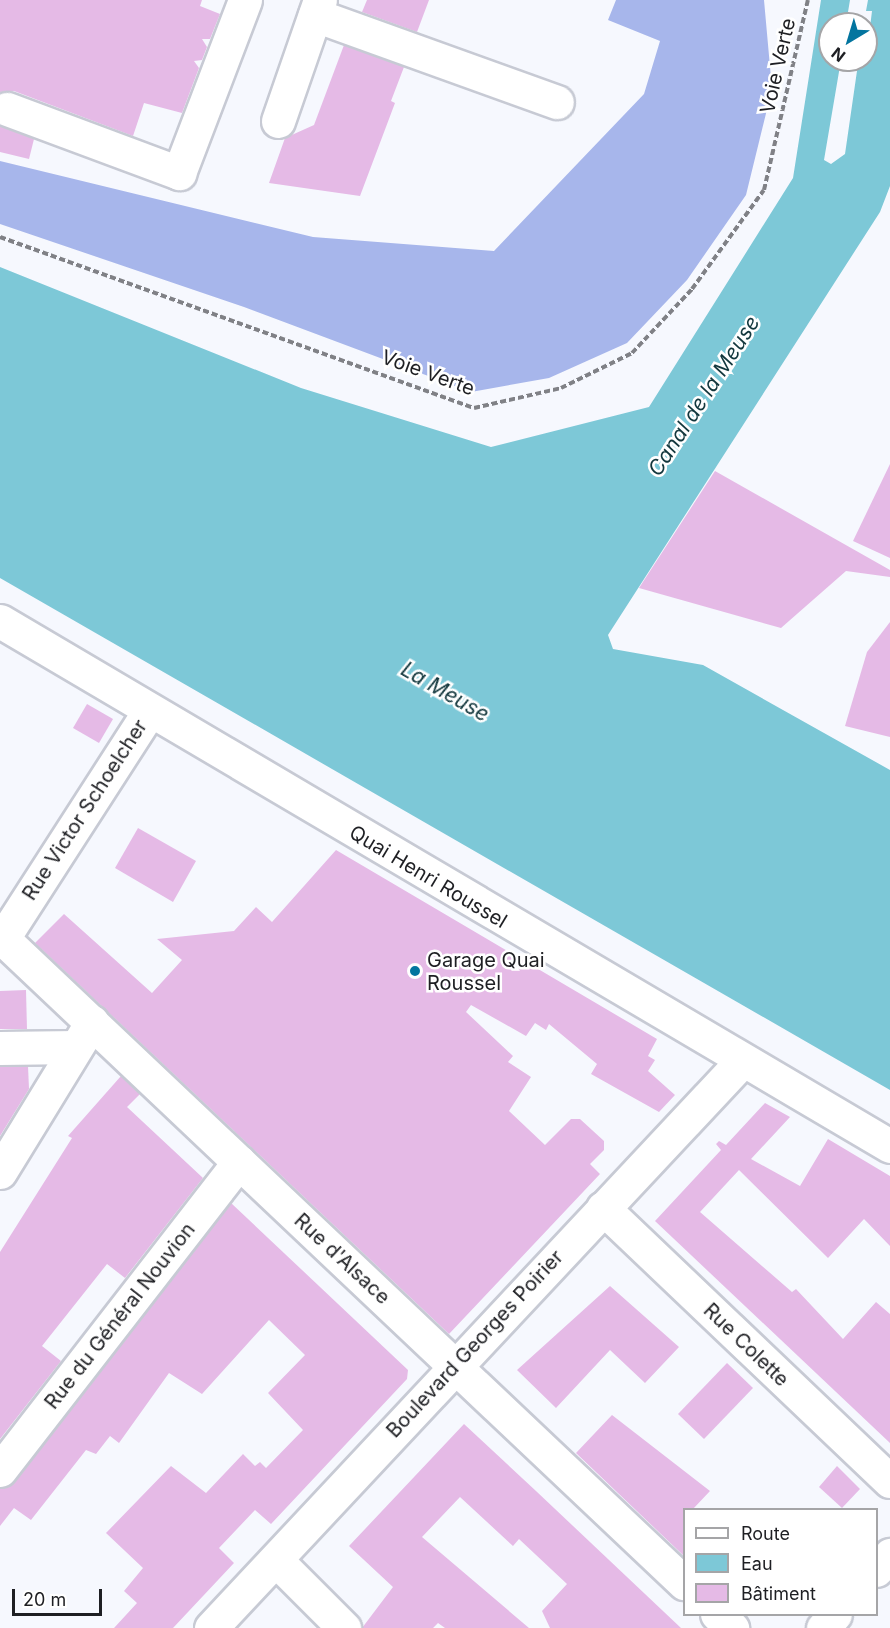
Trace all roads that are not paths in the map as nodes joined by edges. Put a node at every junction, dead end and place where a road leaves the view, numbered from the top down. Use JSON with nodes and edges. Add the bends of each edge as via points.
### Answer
{"nodes":[{"id":1,"x":245,"y":0,"type":"edge"},
{"id":2,"x":317,"y":7,"type":"edge"},
{"id":3,"x":557,"y":102,"type":"dead end"},
{"id":4,"x":7,"y":109,"type":"dead end"},
{"id":5,"x":278,"y":121,"type":"dead end"},
{"id":6,"x":0,"y":621,"type":"edge"},
{"id":7,"x":148,"y":712,"type":"junction"},
{"id":8,"x":2,"y":937,"type":"edge"},
{"id":9,"x":84,"y":1035,"type":"junction"},
{"id":10,"x":0,"y":1048,"type":"edge"},
{"id":11,"x":741,"y":1062,"type":"junction"},
{"id":12,"x":890,"y":1146,"type":"edge"},
{"id":13,"x":239,"y":1162,"type":"junction"},
{"id":14,"x":0,"y":1172,"type":"edge"},
{"id":15,"x":603,"y":1208,"type":"junction"},
{"id":16,"x":454,"y":1365,"type":"junction"},
{"id":17,"x":0,"y":1470,"type":"edge"},
{"id":18,"x":890,"y":1482,"type":"edge"},
{"id":19,"x":890,"y":1555,"type":"edge"},
{"id":20,"x":277,"y":1561,"type":"junction"},
{"id":21,"x":878,"y":1568,"type":"edge"},
{"id":22,"x":683,"y":1582,"type":"edge"},
{"id":23,"x":719,"y":1616,"type":"edge"},
{"id":24,"x":833,"y":1616,"type":"edge"},
{"id":25,"x":212,"y":1628,"type":"edge"},
{"id":26,"x":344,"y":1628,"type":"edge"},
{"id":27,"x":732,"y":1628,"type":"edge"},
{"id":28,"x":823,"y":1628,"type":"edge"}],
"edges":[{"from":1,"to":4,"type":"street","via":[[179,173]]},
{"from":2,"to":3,"type":"street"},
{"from":2,"to":5,"type":"street"},
{"from":6,"to":7,"type":"street","name":"Quai Henri Roussel"},
{"from":7,"to":8,"type":"street","name":"Rue Victor Schoelcher"},
{"from":7,"to":11,"type":"street","name":"Quai Henri Roussel"},
{"from":8,"to":9,"type":"street","name":"Rue d'Alsace"},
{"from":9,"to":10,"type":"street"},
{"from":9,"to":13,"type":"street","name":"Rue d'Alsace"},
{"from":9,"to":14,"type":"street"},
{"from":11,"to":12,"type":"street","name":"Quai Henri Roussel"},
{"from":11,"to":15,"type":"street","name":"Boulevard Georges Poirier"},
{"from":13,"to":16,"type":"street","name":"Rue d'Alsace"},
{"from":13,"to":17,"type":"street","name":"Rue du Général Nouvion"},
{"from":15,"to":16,"type":"street","name":"Boulevard Georges Poirier"},
{"from":15,"to":18,"type":"street","name":"Rue Colette"},
{"from":16,"to":20,"type":"street","name":"Boulevard Georges Poirier"},
{"from":16,"to":22,"type":"street","name":"Rue d'Alsace"},
{"from":19,"to":21,"type":"street"},
{"from":20,"to":25,"type":"street","name":"Boulevard Georges Poirier"},
{"from":20,"to":26,"type":"street"},
{"from":23,"to":27,"type":"street"},
{"from":24,"to":28,"type":"street"}]}
